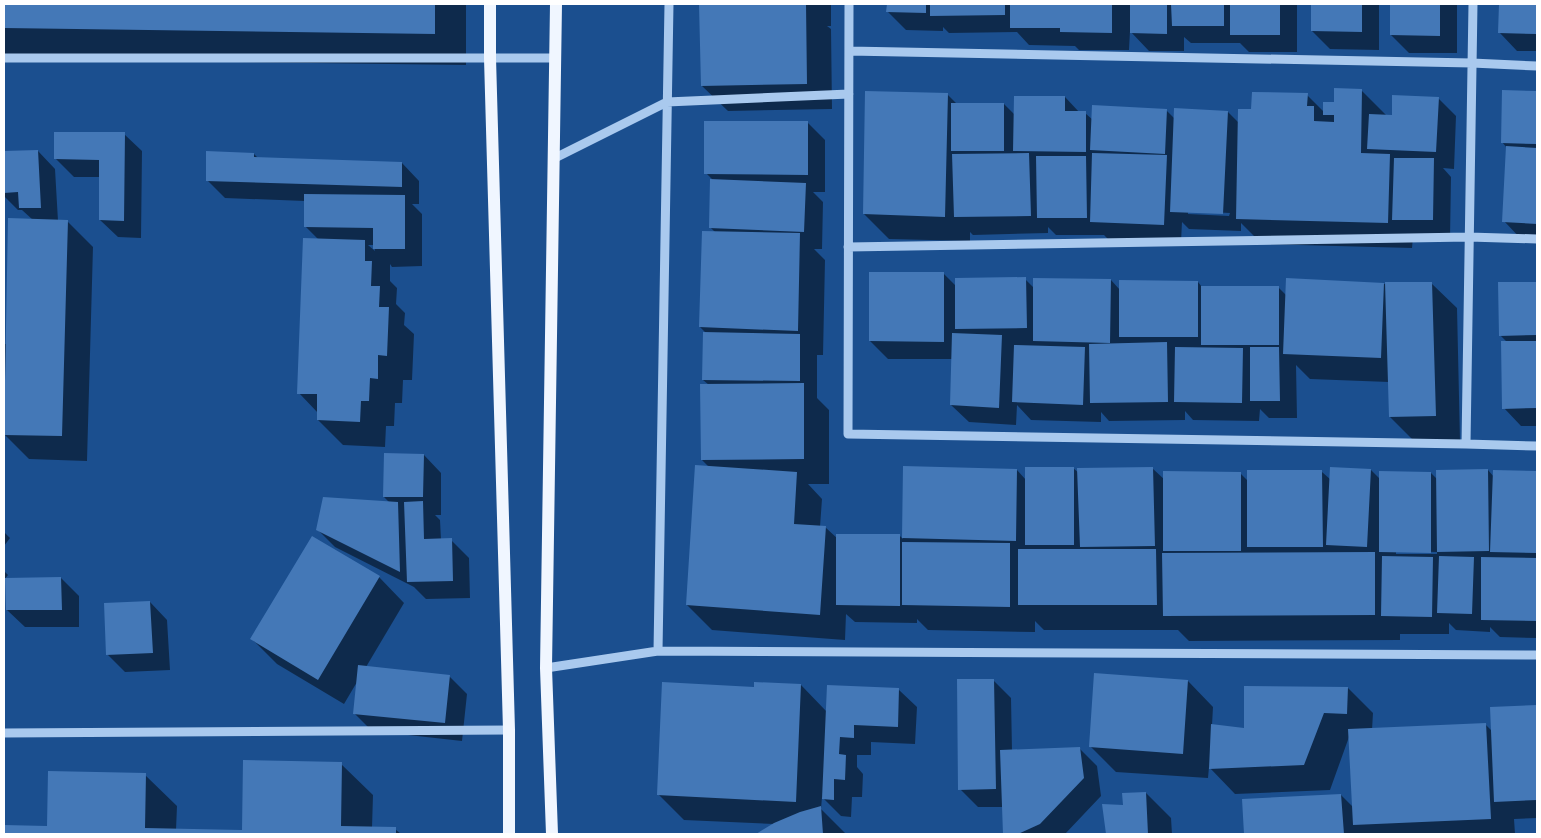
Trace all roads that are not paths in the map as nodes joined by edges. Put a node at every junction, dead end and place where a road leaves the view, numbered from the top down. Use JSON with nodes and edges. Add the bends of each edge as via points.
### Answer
{"nodes":[{"id":1,"x":490,"y":4,"type":"edge"},
{"id":2,"x":556,"y":4,"type":"edge"},
{"id":3,"x":669,"y":4,"type":"edge"},
{"id":4,"x":849,"y":4,"type":"edge"},
{"id":5,"x":1473,"y":4,"type":"edge"},
{"id":6,"x":849,"y":52,"type":"junction"},
{"id":7,"x":4,"y":58,"type":"edge"},
{"id":8,"x":490,"y":58,"type":"junction"},
{"id":9,"x":555,"y":58,"type":"junction"},
{"id":10,"x":1472,"y":63,"type":"junction"},
{"id":11,"x":1537,"y":66,"type":"edge"},
{"id":12,"x":849,"y":94,"type":"junction"},
{"id":13,"x":667,"y":102,"type":"junction"},
{"id":14,"x":553,"y":159,"type":"junction"},
{"id":15,"x":1469,"y":237,"type":"junction"},
{"id":16,"x":1537,"y":239,"type":"edge"},
{"id":17,"x":848,"y":247,"type":"junction"},
{"id":18,"x":1466,"y":444,"type":"junction"},
{"id":19,"x":1537,"y":446,"type":"edge"},
{"id":20,"x":658,"y":651,"type":"junction"},
{"id":21,"x":1537,"y":655,"type":"edge"},
{"id":22,"x":546,"y":668,"type":"junction"},
{"id":23,"x":509,"y":730,"type":"junction"},
{"id":24,"x":4,"y":733,"type":"edge"},
{"id":25,"x":509,"y":834,"type":"edge"},
{"id":26,"x":552,"y":834,"type":"edge"}],
"edges":[{"from":1,"to":8,"type":"main road"},
{"from":2,"to":9,"type":"main road"},
{"from":3,"to":13,"type":"lane"},
{"from":4,"to":6,"type":"lane"},
{"from":5,"to":10,"type":"lane"},
{"from":6,"to":10,"type":"lane"},
{"from":6,"to":12,"type":"lane"},
{"from":7,"to":8,"type":"lane"},
{"from":8,"to":9,"type":"lane"},
{"from":8,"to":23,"type":"main road"},
{"from":9,"to":14,"type":"main road"},
{"from":10,"to":11,"type":"lane"},
{"from":10,"to":15,"type":"lane"},
{"from":12,"to":13,"type":"lane"},
{"from":12,"to":17,"type":"lane"},
{"from":13,"to":14,"type":"lane"},
{"from":13,"to":20,"type":"lane"},
{"from":14,"to":22,"type":"main road"},
{"from":15,"to":16,"type":"lane"},
{"from":15,"to":17,"type":"lane"},
{"from":15,"to":18,"type":"lane"},
{"from":17,"to":18,"type":"lane","via":[[848,434]]},
{"from":18,"to":19,"type":"lane"},
{"from":20,"to":21,"type":"lane"},
{"from":20,"to":22,"type":"lane"},
{"from":22,"to":26,"type":"main road"},
{"from":23,"to":24,"type":"lane"},
{"from":23,"to":25,"type":"main road"}]}
